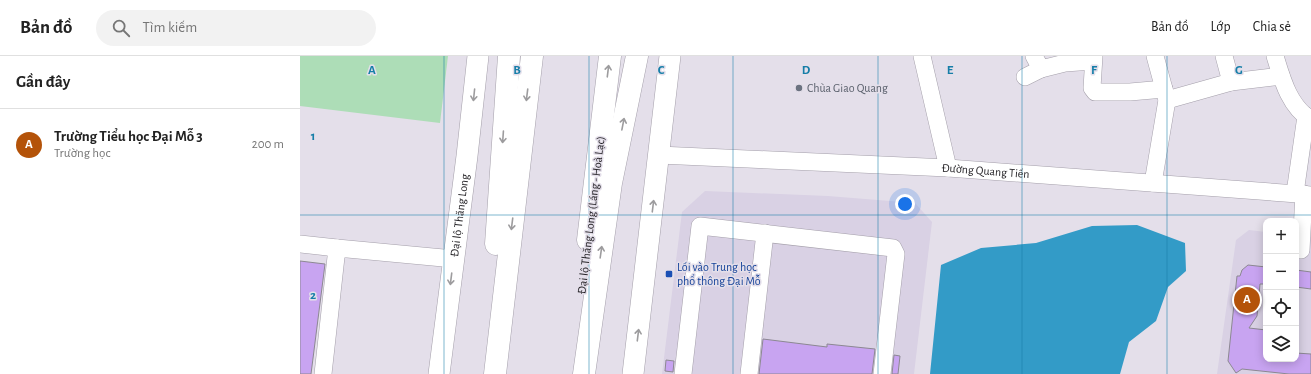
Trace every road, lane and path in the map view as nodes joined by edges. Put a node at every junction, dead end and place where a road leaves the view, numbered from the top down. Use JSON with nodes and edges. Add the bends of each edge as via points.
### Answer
{"nodes":[{"id":1,"x":478,"y":56,"type":"edge"},
{"id":2,"x":509,"y":56,"type":"edge"},
{"id":3,"x":532,"y":56,"type":"edge"},
{"id":4,"x":610,"y":56,"type":"edge"},
{"id":5,"x":637,"y":56,"type":"edge"},
{"id":6,"x":670,"y":56,"type":"edge"},
{"id":7,"x":922,"y":56,"type":"edge"},
{"id":8,"x":1155,"y":56,"type":"edge"},
{"id":9,"x":1224,"y":56,"type":"edge"},
{"id":10,"x":1275,"y":56,"type":"edge"},
{"id":11,"x":1094,"y":58,"type":"edge"},
{"id":12,"x":1038,"y":62,"type":"edge"},
{"id":13,"x":1282,"y":76,"type":"junction"},
{"id":14,"x":1025,"y":77,"type":"dead end"},
{"id":15,"x":1231,"y":82,"type":"junction"},
{"id":16,"x":1165,"y":94,"type":"junction"},
{"id":17,"x":1308,"y":118,"type":"edge"},
{"id":18,"x":659,"y":155,"type":"junction"},
{"id":19,"x":948,"y":168,"type":"junction"},
{"id":20,"x":1153,"y":183,"type":"junction"},
{"id":21,"x":1304,"y":194,"type":"edge"},
{"id":22,"x":766,"y":233,"type":"junction"},
{"id":23,"x":300,"y":244,"type":"edge"},
{"id":24,"x":338,"y":248,"type":"junction"},
{"id":25,"x":1301,"y":250,"type":"dead end"},
{"id":26,"x":454,"y":259,"type":"junction"},
{"id":27,"x":323,"y":374,"type":"edge"},
{"id":28,"x":439,"y":374,"type":"edge"},
{"id":29,"x":484,"y":374,"type":"edge"},
{"id":30,"x":494,"y":374,"type":"edge"},
{"id":31,"x":572,"y":374,"type":"edge"},
{"id":32,"x":584,"y":374,"type":"edge"},
{"id":33,"x":634,"y":374,"type":"edge"},
{"id":34,"x":683,"y":374,"type":"edge"},
{"id":35,"x":749,"y":374,"type":"edge"},
{"id":36,"x":882,"y":374,"type":"edge"}],
"edges":[{"from":1,"to":26,"type":"main road","name":"Đại lộ Thăng Long","one_way":true},
{"from":2,"to":29,"type":"highway","one_way":true,"via":[[493,294]]},
{"from":3,"to":30,"type":"highway","one_way":true},
{"from":31,"to":4,"type":"highway","name":"Đại lộ Thăng Long (Láng - Hoà Lạc)","one_way":true},
{"from":32,"to":5,"type":"highway","one_way":true,"via":[[611,184]]},
{"from":6,"to":18,"type":"main road"},
{"from":7,"to":19,"type":"street"},
{"from":8,"to":16,"type":"street"},
{"from":9,"to":15,"type":"street"},
{"from":10,"to":13,"type":"street"},
{"from":11,"to":12,"type":"street","via":[[1066,64]]},
{"from":11,"to":16,"type":"street","via":[[1092,88],[1095,92]]},
{"from":12,"to":14,"type":"street"},
{"from":13,"to":15,"type":"street"},
{"from":13,"to":17,"type":"street","via":[[1286,91]]},
{"from":15,"to":16,"type":"street"},
{"from":16,"to":20,"type":"street"},
{"from":17,"to":21,"type":"street"},
{"from":18,"to":19,"type":"street","name":"Đường Quang Tiến"},
{"from":33,"to":18,"type":"main road","one_way":true},
{"from":19,"to":20,"type":"street","name":"Đường Quang Tiến"},
{"from":20,"to":21,"type":"street","name":"Đường Quang Tiến"},
{"from":21,"to":25,"type":"street"},
{"from":22,"to":34,"type":"street","via":[[700,226]]},
{"from":22,"to":35,"type":"street"},
{"from":22,"to":36,"type":"street","via":[[890,246],[895,250]]},
{"from":23,"to":24,"type":"street"},
{"from":24,"to":26,"type":"street"},
{"from":24,"to":27,"type":"street"},
{"from":26,"to":28,"type":"main road","name":"Đại lộ Thăng Long","one_way":true}]}
